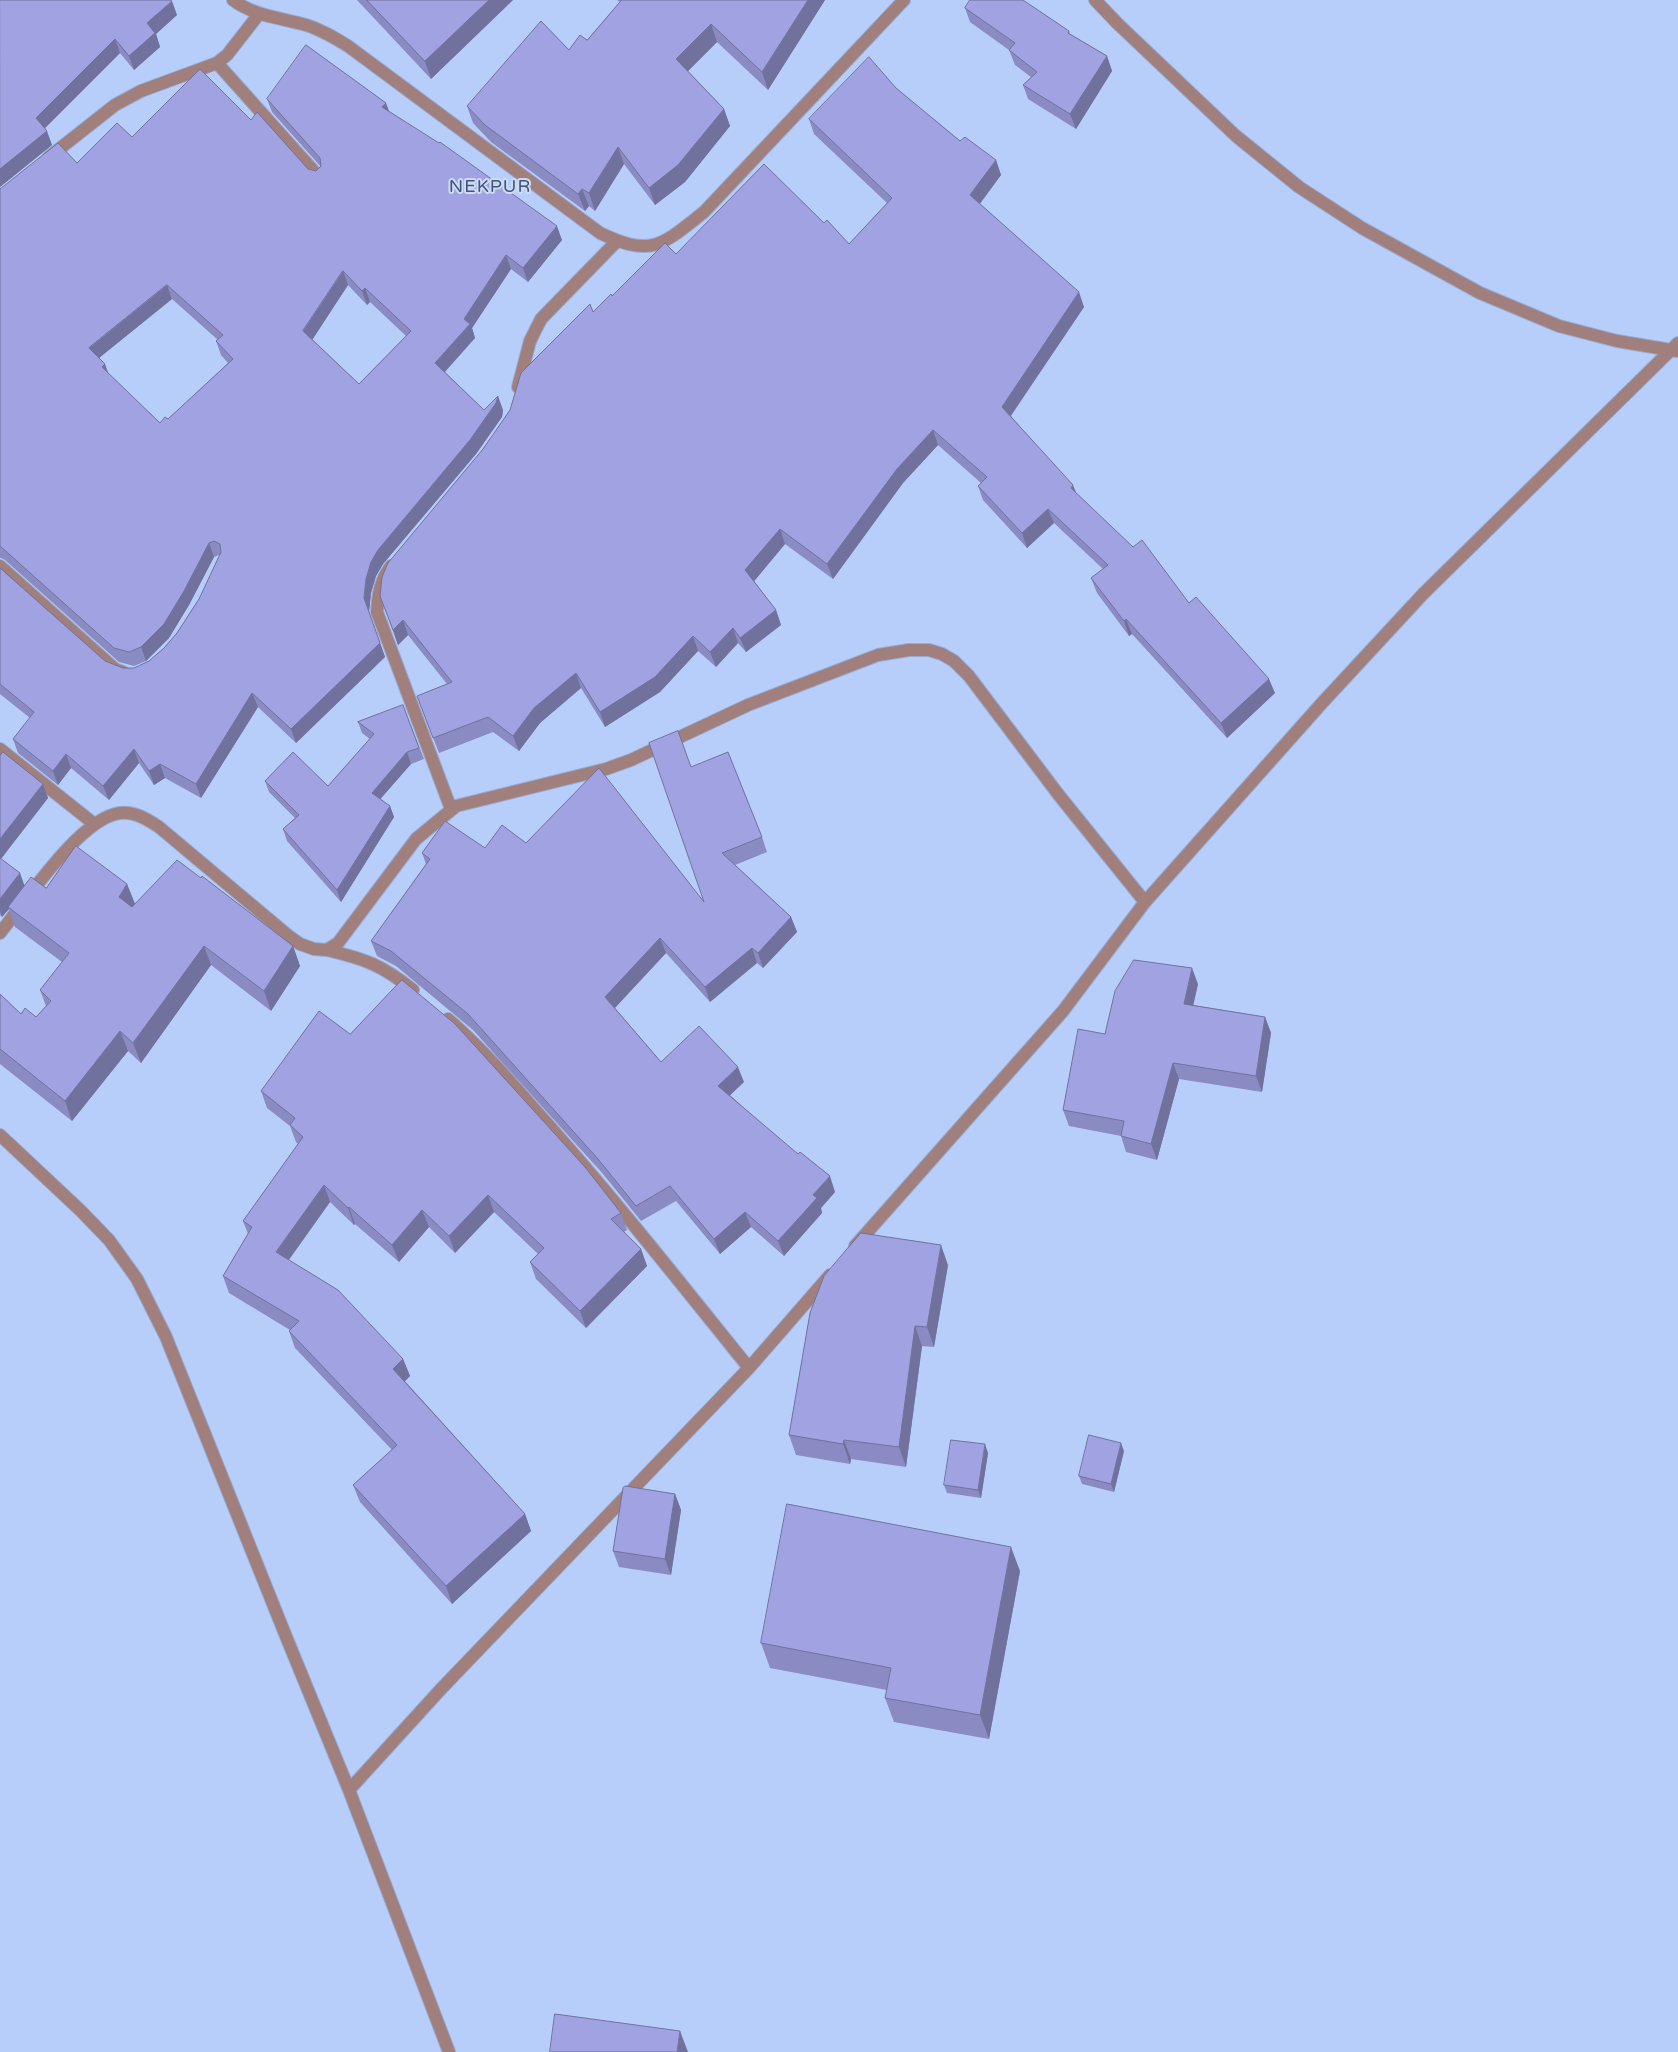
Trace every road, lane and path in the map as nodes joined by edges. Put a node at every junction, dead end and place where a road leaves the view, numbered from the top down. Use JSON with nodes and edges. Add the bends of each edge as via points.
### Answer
{"nodes":[{"id":1,"x":233,"y":0,"type":"edge"},
{"id":2,"x":1096,"y":0,"type":"edge"},
{"id":3,"x":901,"y":1,"type":"edge"},
{"id":4,"x":259,"y":14,"type":"junction"},
{"id":5,"x":217,"y":63,"type":"junction"},
{"id":6,"x":36,"y":168,"type":"edge"},
{"id":7,"x":320,"y":177,"type":"edge"},
{"id":8,"x":617,"y":241,"type":"junction"},
{"id":9,"x":1676,"y":348,"type":"edge"},
{"id":10,"x":515,"y":400,"type":"edge"},
{"id":11,"x":402,"y":554,"type":"edge"},
{"id":12,"x":0,"y":566,"type":"edge"},
{"id":13,"x":137,"y":674,"type":"edge"},
{"id":14,"x":0,"y":749,"type":"edge"},
{"id":15,"x":451,"y":809,"type":"junction"},
{"id":16,"x":94,"y":823,"type":"junction"},
{"id":17,"x":1145,"y":902,"type":"junction"},
{"id":18,"x":0,"y":933,"type":"edge"},
{"id":19,"x":327,"y":950,"type":"junction"},
{"id":20,"x":420,"y":995,"type":"edge"},
{"id":21,"x":440,"y":1013,"type":"edge"},
{"id":22,"x":0,"y":1135,"type":"edge"},
{"id":23,"x":749,"y":1368,"type":"junction"},
{"id":24,"x":349,"y":1790,"type":"junction"},
{"id":25,"x":448,"y":2052,"type":"edge"}],
"edges":[{"from":1,"to":4,"type":"street"},
{"from":2,"to":9,"type":"street","via":[[1236,136],[1299,187],[1362,228],[1480,294],[1559,326],[1617,341]]},
{"from":3,"to":8,"type":"street","via":[[704,212],[669,240],[638,247]]},
{"from":4,"to":5,"type":"street"},
{"from":4,"to":8,"type":"street","via":[[308,26],[348,46],[600,233]]},
{"from":5,"to":6,"type":"street","via":[[141,91],[116,105]]},
{"from":5,"to":7,"type":"street"},
{"from":8,"to":10,"type":"street","via":[[541,319],[530,341]]},
{"from":9,"to":17,"type":"street","via":[[1424,594]]},
{"from":11,"to":15,"type":"street","via":[[382,580],[377,612]]},
{"from":12,"to":13,"type":"street","via":[[115,669],[125,674]]},
{"from":14,"to":16,"type":"street"},
{"from":15,"to":17,"type":"street","via":[[597,772],[748,705],[878,655],[929,650],[954,661],[969,676]]},
{"from":15,"to":19,"type":"street","via":[[416,838],[344,936]]},
{"from":16,"to":18,"type":"street","via":[[72,843]]},
{"from":16,"to":19,"type":"street","via":[[121,812],[148,819],[290,937],[307,946]]},
{"from":17,"to":23,"type":"street","via":[[1063,1011]]},
{"from":19,"to":20,"type":"street","via":[[378,965]]},
{"from":21,"to":23,"type":"street","via":[[474,1043],[597,1179]]},
{"from":22,"to":24,"type":"street","via":[[87,1216],[137,1279],[166,1337]]},
{"from":23,"to":24,"type":"street","via":[[441,1689]]},
{"from":24,"to":25,"type":"street"}]}
